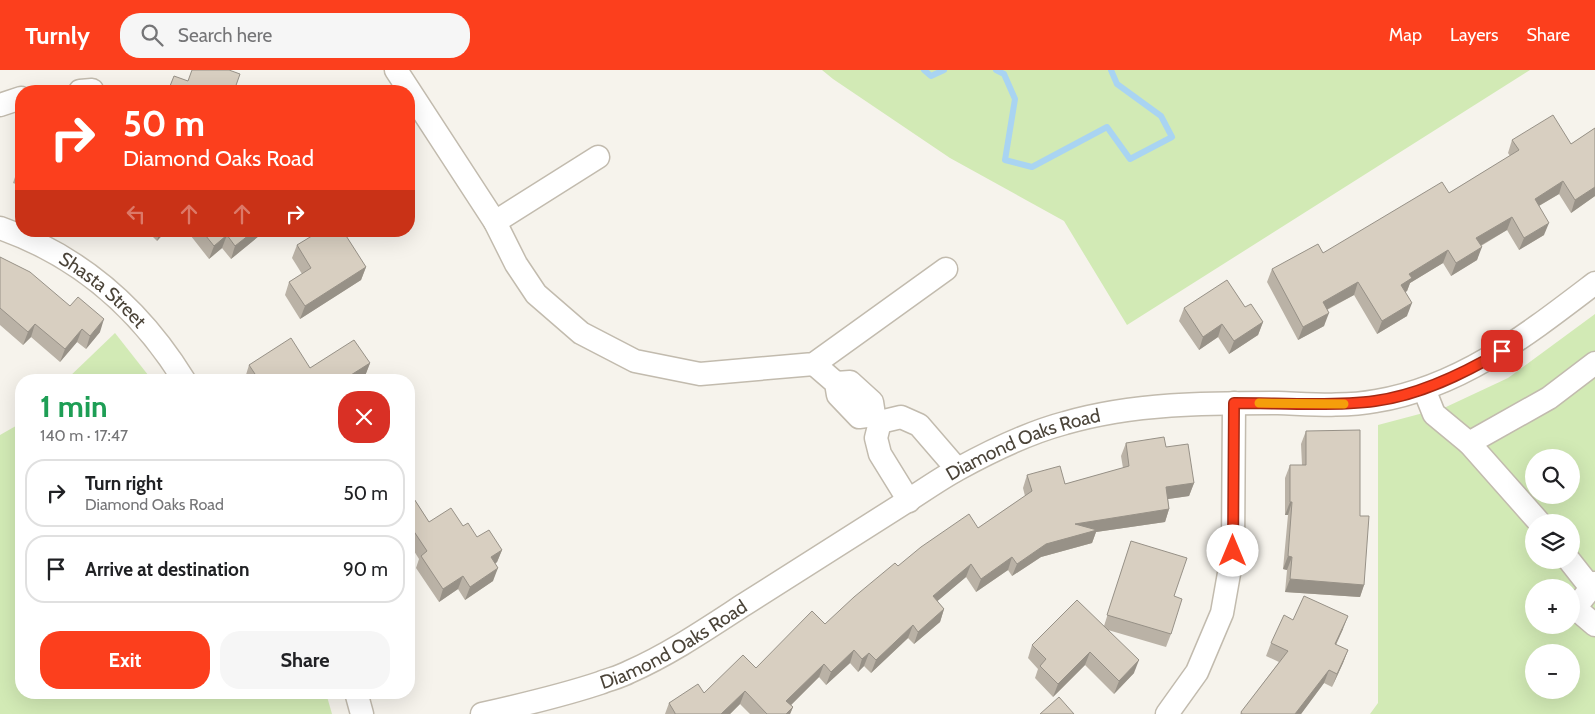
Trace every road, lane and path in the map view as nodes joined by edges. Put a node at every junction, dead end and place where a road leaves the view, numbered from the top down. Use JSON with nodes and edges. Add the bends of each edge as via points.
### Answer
{"nodes":[{"id":1,"x":396,"y":70,"type":"edge"},
{"id":2,"x":406,"y":85,"type":"edge"},
{"id":3,"x":415,"y":99,"type":"edge"},
{"id":4,"x":15,"y":100,"type":"edge"},
{"id":5,"x":0,"y":105,"type":"edge"},
{"id":6,"x":598,"y":158,"type":"dead end"},
{"id":7,"x":495,"y":222,"type":"junction"},
{"id":8,"x":0,"y":228,"type":"edge"},
{"id":9,"x":15,"y":233,"type":"edge"},
{"id":10,"x":25,"y":237,"type":"edge"},
{"id":11,"x":946,"y":269,"type":"dead end"},
{"id":12,"x":1595,"y":283,"type":"edge"},
{"id":13,"x":1595,"y":363,"type":"edge"},
{"id":14,"x":814,"y":364,"type":"junction"},
{"id":15,"x":180,"y":374,"type":"edge"},
{"id":16,"x":1424,"y":388,"type":"junction"},
{"id":17,"x":1234,"y":403,"type":"junction"},
{"id":18,"x":877,"y":418,"type":"junction"},
{"id":19,"x":1469,"y":444,"type":"junction"},
{"id":20,"x":957,"y":469,"type":"junction"},
{"id":21,"x":908,"y":500,"type":"junction"},
{"id":22,"x":1532,"y":514,"type":"edge"},
{"id":23,"x":1578,"y":569,"type":"edge"},
{"id":24,"x":1593,"y":585,"type":"edge"},
{"id":25,"x":1595,"y":625,"type":"edge"},
{"id":26,"x":358,"y":699,"type":"edge"},
{"id":27,"x":362,"y":714,"type":"edge"},
{"id":28,"x":482,"y":714,"type":"edge"},
{"id":29,"x":1167,"y":714,"type":"edge"}],
"edges":[{"from":1,"to":2,"type":"street"},
{"from":3,"to":7,"type":"street"},
{"from":4,"to":5,"type":"street"},
{"from":6,"to":7,"type":"street"},
{"from":7,"to":14,"type":"street","via":[[516,264],[536,294],[581,334],[636,361],[700,374]]},
{"from":8,"to":9,"type":"street","name":"Shasta Street"},
{"from":10,"to":15,"type":"street","name":"Shasta Street","via":[[96,279],[145,326]]},
{"from":11,"to":14,"type":"street"},
{"from":12,"to":16,"type":"street","name":"Diamond Oaks Road","via":[[1502,351]]},
{"from":13,"to":19,"type":"street","via":[[1549,398]]},
{"from":14,"to":18,"type":"street","via":[[836,383],[850,382],[872,402]]},
{"from":16,"to":17,"type":"street","name":"Diamond Oaks Road","via":[[1376,401],[1345,404]]},
{"from":16,"to":19,"type":"street","via":[[1434,414]]},
{"from":17,"to":20,"type":"street","name":"Diamond Oaks Road","via":[[1124,410],[1072,421],[1009,444]]},
{"from":17,"to":29,"type":"street","via":[[1233,551],[1222,612],[1197,672]]},
{"from":18,"to":20,"type":"street","via":[[901,417],[919,425]]},
{"from":18,"to":21,"type":"street","via":[[876,438],[880,454]]},
{"from":19,"to":22,"type":"street"},
{"from":20,"to":21,"type":"street","name":"Diamond Oaks Road"},
{"from":21,"to":28,"type":"street","name":"Diamond Oaks Road","via":[[688,641],[628,673],[568,694]]},
{"from":23,"to":24,"type":"street"},
{"from":24,"to":25,"type":"street","via":[[1575,608]]},
{"from":26,"to":27,"type":"street"}]}
